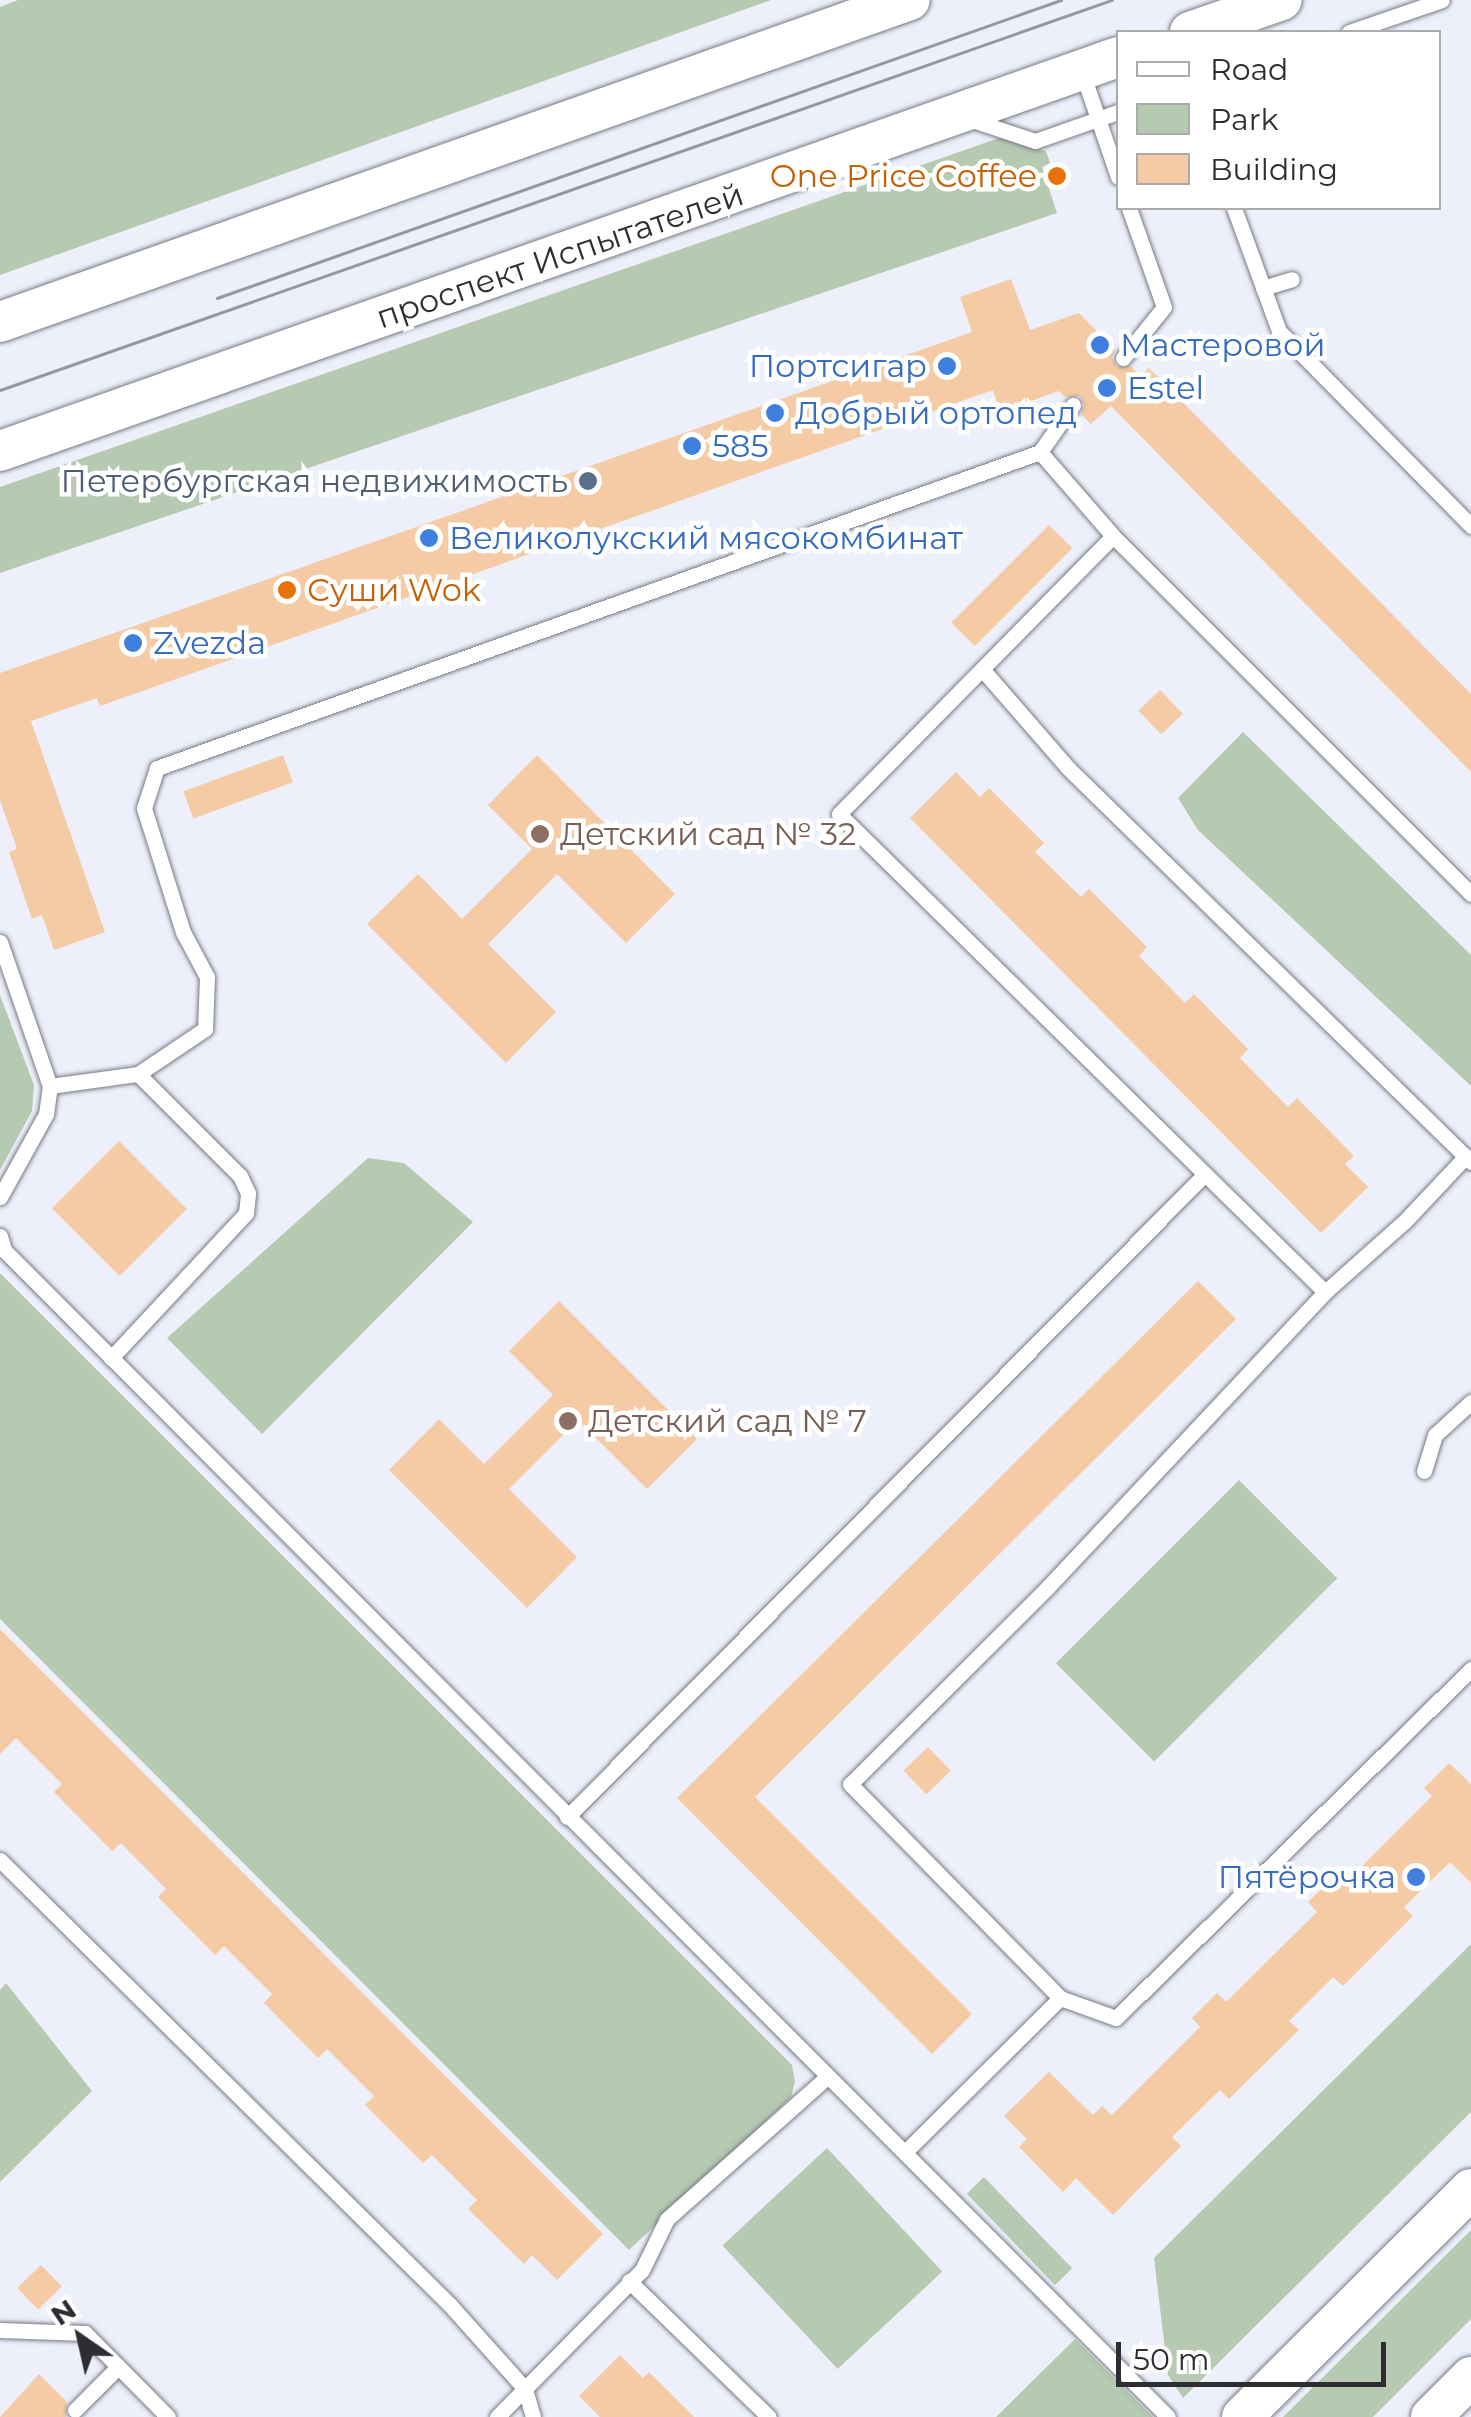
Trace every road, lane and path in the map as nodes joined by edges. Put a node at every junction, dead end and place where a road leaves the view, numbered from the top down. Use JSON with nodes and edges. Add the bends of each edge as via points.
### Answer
{"nodes":[{"id":1,"x":910,"y":0,"type":"edge"},
{"id":2,"x":1282,"y":0,"type":"edge"},
{"id":3,"x":1442,"y":0,"type":"edge"},
{"id":4,"x":1196,"y":30,"type":"edge"},
{"id":5,"x":1356,"y":30,"type":"edge"},
{"id":6,"x":1116,"y":59,"type":"edge"},
{"id":7,"x":1081,"y":71,"type":"junction"},
{"id":8,"x":1116,"y":113,"type":"edge"},
{"id":9,"x":960,"y":116,"type":"junction"},
{"id":10,"x":1098,"y":119,"type":"junction"},
{"id":11,"x":1116,"y":171,"type":"edge"},
{"id":12,"x":1130,"y":210,"type":"edge"},
{"id":13,"x":1235,"y":210,"type":"edge"},
{"id":14,"x":1292,"y":279,"type":"dead end"},
{"id":15,"x":1263,"y":288,"type":"junction"},
{"id":16,"x":0,"y":322,"type":"edge"},
{"id":17,"x":1123,"y":358,"type":"dead end"},
{"id":18,"x":1073,"y":406,"type":"dead end"},
{"id":19,"x":0,"y":451,"type":"edge"},
{"id":20,"x":1040,"y":452,"type":"junction"},
{"id":21,"x":1471,"y":526,"type":"edge"},
{"id":22,"x":1113,"y":536,"type":"junction"},
{"id":23,"x":982,"y":670,"type":"junction"},
{"id":24,"x":1471,"y":894,"type":"edge"},
{"id":25,"x":0,"y":942,"type":"edge"},
{"id":26,"x":138,"y":1074,"type":"junction"},
{"id":27,"x":50,"y":1086,"type":"junction"},
{"id":28,"x":1468,"y":1160,"type":"edge"},
{"id":29,"x":1205,"y":1174,"type":"junction"},
{"id":30,"x":0,"y":1196,"type":"edge"},
{"id":31,"x":1,"y":1247,"type":"edge"},
{"id":32,"x":1325,"y":1292,"type":"junction"},
{"id":33,"x":111,"y":1358,"type":"junction"},
{"id":34,"x":1471,"y":1402,"type":"edge"},
{"id":35,"x":1424,"y":1471,"type":"dead end"},
{"id":36,"x":1471,"y":1669,"type":"edge"},
{"id":37,"x":567,"y":1817,"type":"junction"},
{"id":38,"x":0,"y":1860,"type":"edge"},
{"id":39,"x":1060,"y":1998,"type":"junction"},
{"id":40,"x":826,"y":2078,"type":"junction"},
{"id":41,"x":906,"y":2152,"type":"junction"},
{"id":42,"x":1471,"y":2189,"type":"edge"},
{"id":43,"x":629,"y":2281,"type":"junction"},
{"id":44,"x":0,"y":2330,"type":"edge"},
{"id":45,"x":118,"y":2367,"type":"junction"},
{"id":46,"x":1471,"y":2378,"type":"edge"},
{"id":47,"x":524,"y":2389,"type":"junction"},
{"id":48,"x":76,"y":2410,"type":"dead end"},
{"id":49,"x":168,"y":2417,"type":"edge"},
{"id":50,"x":497,"y":2417,"type":"edge"},
{"id":51,"x":532,"y":2417,"type":"edge"},
{"id":52,"x":770,"y":2417,"type":"edge"},
{"id":53,"x":1168,"y":2417,"type":"edge"},
{"id":54,"x":1242,"y":2417,"type":"edge"},
{"id":55,"x":1431,"y":2417,"type":"edge"}],
"edges":[{"from":1,"to":16,"type":"main road"},
{"from":2,"to":4,"type":"main road"},
{"from":3,"to":5,"type":"lane"},
{"from":6,"to":7,"type":"main road","name":"проспект Испытателей"},
{"from":7,"to":9,"type":"main road","name":"проспект Испытателей"},
{"from":7,"to":10,"type":"lane"},
{"from":8,"to":10,"type":"lane"},
{"from":9,"to":10,"type":"lane","via":[[1036,141]]},
{"from":9,"to":19,"type":"main road","name":"проспект Испытателей"},
{"from":10,"to":11,"type":"lane"},
{"from":12,"to":17,"type":"lane","via":[[1164,307]]},
{"from":13,"to":15,"type":"lane"},
{"from":14,"to":15,"type":"lane"},
{"from":15,"to":21,"type":"lane","via":[[1279,331]]},
{"from":18,"to":20,"type":"lane"},
{"from":20,"to":22,"type":"lane"},
{"from":20,"to":26,"type":"lane","via":[[157,768],[144,808],[183,932],[206,978],[205,1029]]},
{"from":22,"to":23,"type":"lane"},
{"from":22,"to":24,"type":"lane"},
{"from":23,"to":28,"type":"lane","via":[[1068,768]]},
{"from":23,"to":29,"type":"lane","via":[[839,814]]},
{"from":25,"to":27,"type":"lane"},
{"from":26,"to":27,"type":"lane"},
{"from":26,"to":33,"type":"lane","via":[[240,1176],[248,1193],[246,1213]]},
{"from":27,"to":30,"type":"lane","via":[[46,1114]]},
{"from":28,"to":32,"type":"lane"},
{"from":29,"to":32,"type":"lane"},
{"from":29,"to":37,"type":"lane"},
{"from":31,"to":33,"type":"lane"},
{"from":32,"to":39,"type":"lane","via":[[1048,1587],[850,1784]]},
{"from":33,"to":37,"type":"lane"},
{"from":34,"to":35,"type":"lane","via":[[1436,1435]]},
{"from":36,"to":39,"type":"lane","via":[[1116,2018]]},
{"from":37,"to":40,"type":"lane"},
{"from":38,"to":47,"type":"lane","via":[[450,2305]]},
{"from":39,"to":41,"type":"lane"},
{"from":40,"to":41,"type":"lane"},
{"from":40,"to":43,"type":"lane","via":[[667,2219],[642,2270]]},
{"from":41,"to":53,"type":"lane"},
{"from":42,"to":54,"type":"main road"},
{"from":43,"to":47,"type":"lane"},
{"from":43,"to":52,"type":"lane"},
{"from":44,"to":45,"type":"lane","via":[[85,2333]]},
{"from":45,"to":48,"type":"lane"},
{"from":45,"to":49,"type":"lane"},
{"from":46,"to":55,"type":"main road"},
{"from":47,"to":50,"type":"lane"},
{"from":47,"to":51,"type":"lane"}]}
